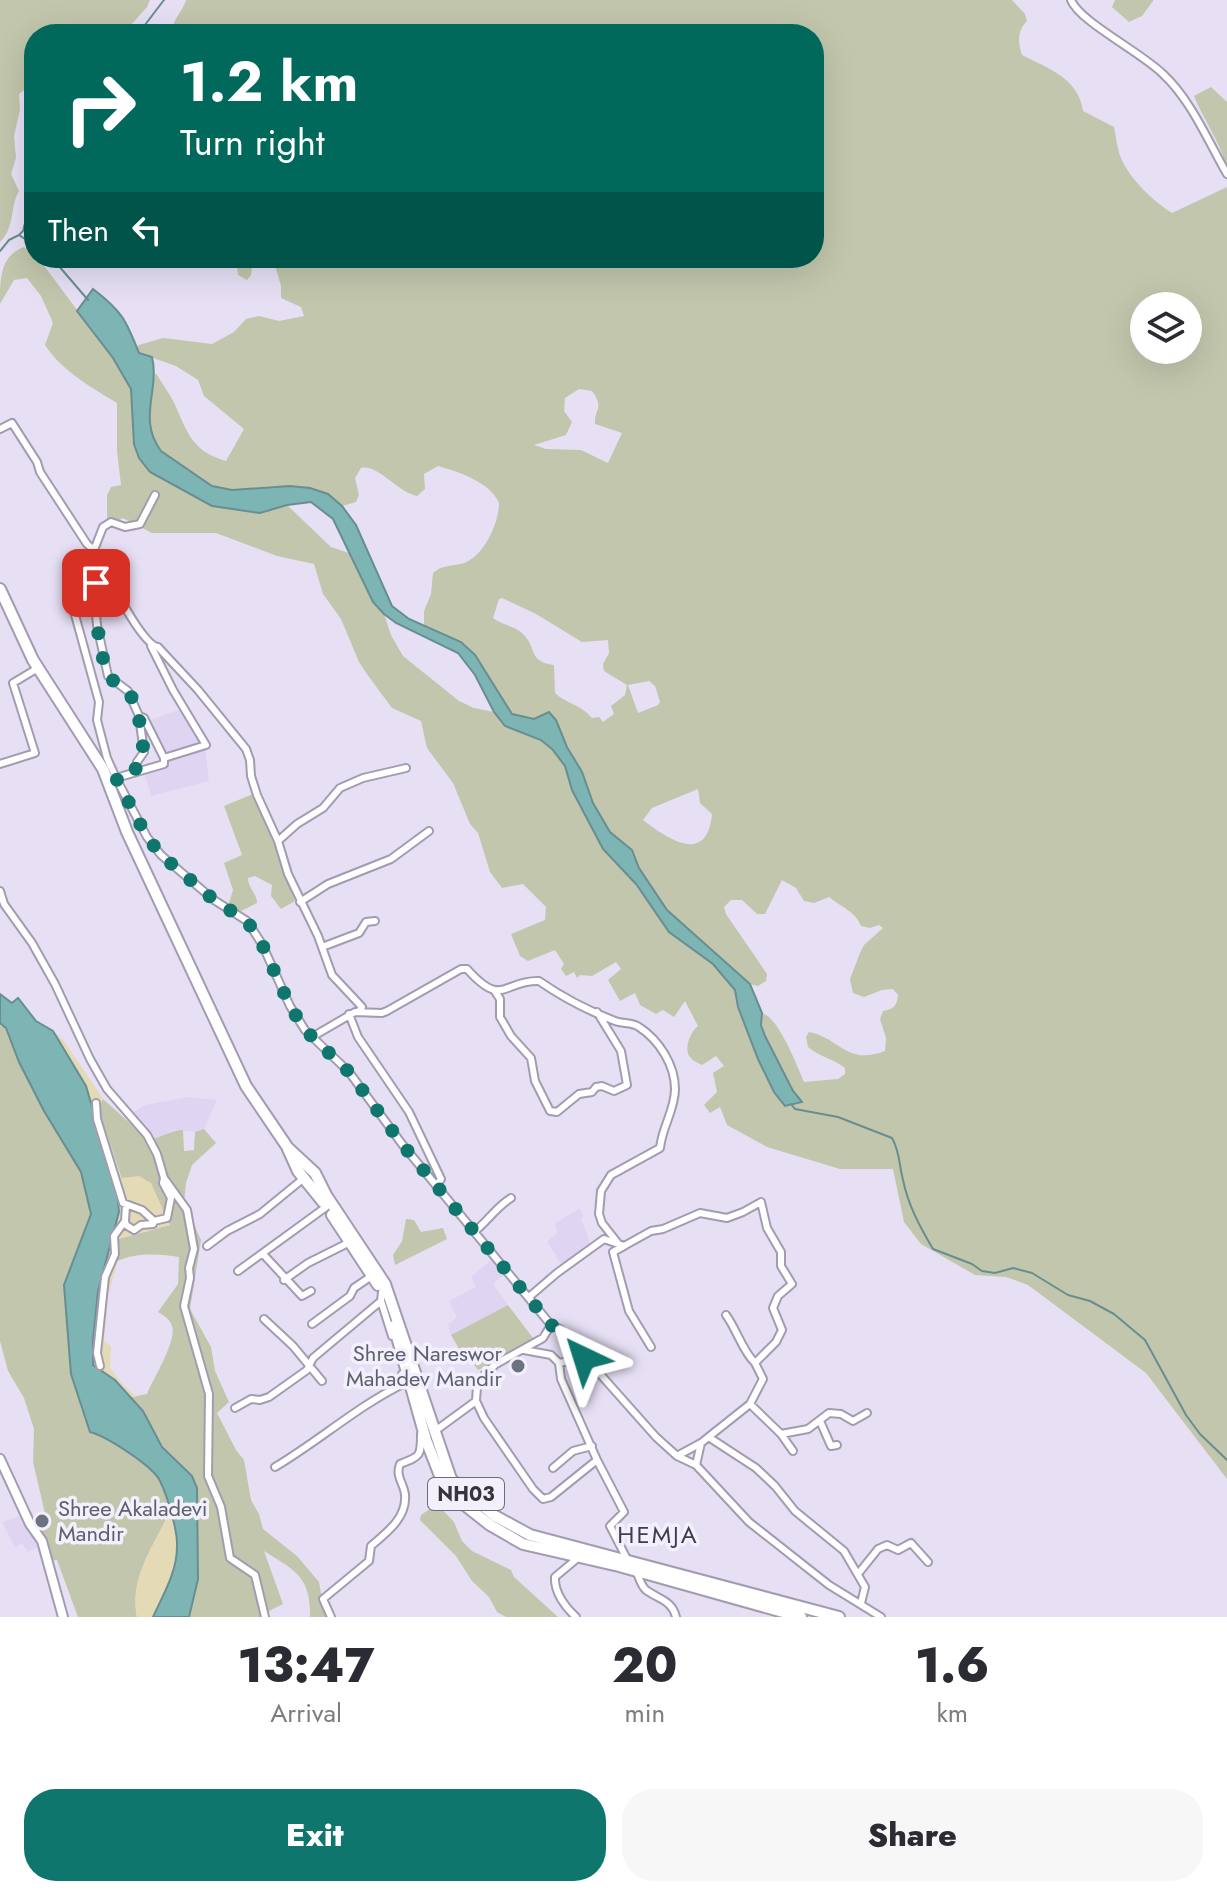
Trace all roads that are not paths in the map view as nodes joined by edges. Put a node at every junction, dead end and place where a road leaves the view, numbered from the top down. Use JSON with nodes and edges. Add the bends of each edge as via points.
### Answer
{"nodes":[{"id":1,"x":1071,"y":0,"type":"edge"},
{"id":2,"x":1227,"y":174,"type":"edge"},
{"id":3,"x":0,"y":429,"type":"edge"},
{"id":4,"x":155,"y":495,"type":"dead end"},
{"id":5,"x":94,"y":550,"type":"junction"},
{"id":6,"x":0,"y":589,"type":"edge"},
{"id":7,"x":69,"y":593,"type":"dead end"},
{"id":8,"x":151,"y":646,"type":"junction"},
{"id":9,"x":38,"y":668,"type":"junction"},
{"id":10,"x":139,"y":716,"type":"junction"},
{"id":11,"x":164,"y":758,"type":"junction"},
{"id":12,"x":0,"y":764,"type":"edge"},
{"id":13,"x":406,"y":768,"type":"dead end"},
{"id":14,"x":135,"y":772,"type":"junction"},
{"id":15,"x":116,"y":778,"type":"junction"},
{"id":16,"x":429,"y":831,"type":"dead end"},
{"id":17,"x":147,"y":837,"type":"junction"},
{"id":18,"x":132,"y":841,"type":"junction"},
{"id":19,"x":278,"y":841,"type":"junction"},
{"id":20,"x":0,"y":891,"type":"edge"},
{"id":21,"x":300,"y":902,"type":"junction"},
{"id":22,"x":375,"y":921,"type":"dead end"},
{"id":23,"x":322,"y":947,"type":"junction"},
{"id":24,"x":494,"y":990,"type":"junction"},
{"id":25,"x":360,"y":1010,"type":"junction"},
{"id":26,"x":597,"y":1012,"type":"junction"},
{"id":27,"x":349,"y":1014,"type":"junction"},
{"id":28,"x":312,"y":1037,"type":"junction"},
{"id":29,"x":96,"y":1103,"type":"dead end"},
{"id":30,"x":288,"y":1148,"type":"junction"},
{"id":31,"x":164,"y":1178,"type":"junction"},
{"id":32,"x":304,"y":1178,"type":"junction"},
{"id":33,"x":436,"y":1186,"type":"junction"},
{"id":34,"x":511,"y":1198,"type":"dead end"},
{"id":35,"x":126,"y":1205,"type":"junction"},
{"id":36,"x":326,"y":1207,"type":"junction"},
{"id":37,"x":125,"y":1221,"type":"junction"},
{"id":38,"x":154,"y":1221,"type":"junction"},
{"id":39,"x":602,"y":1223,"type":"junction"},
{"id":40,"x":474,"y":1232,"type":"junction"},
{"id":41,"x":604,"y":1239,"type":"junction"},
{"id":42,"x":350,"y":1242,"type":"junction"},
{"id":43,"x":621,"y":1244,"type":"junction"},
{"id":44,"x":207,"y":1246,"type":"dead end"},
{"id":45,"x":263,"y":1254,"type":"junction"},
{"id":46,"x":238,"y":1271,"type":"dead end"},
{"id":47,"x":373,"y":1275,"type":"junction"},
{"id":48,"x":284,"y":1280,"type":"junction"},
{"id":49,"x":311,"y":1291,"type":"dead end"},
{"id":50,"x":382,"y":1297,"type":"junction"},
{"id":51,"x":529,"y":1297,"type":"junction"},
{"id":52,"x":726,"y":1315,"type":"dead end"},
{"id":53,"x":264,"y":1319,"type":"dead end"},
{"id":54,"x":312,"y":1324,"type":"dead end"},
{"id":55,"x":551,"y":1325,"type":"junction"},
{"id":56,"x":651,"y":1347,"type":"dead end"},
{"id":57,"x":524,"y":1350,"type":"junction"},
{"id":58,"x":584,"y":1358,"type":"junction"},
{"id":59,"x":559,"y":1363,"type":"junction"},
{"id":60,"x":755,"y":1363,"type":"junction"},
{"id":61,"x":308,"y":1364,"type":"junction"},
{"id":62,"x":100,"y":1366,"type":"dead end"},
{"id":63,"x":322,"y":1381,"type":"dead end"},
{"id":64,"x":476,"y":1401,"type":"junction"},
{"id":65,"x":750,"y":1404,"type":"junction"},
{"id":66,"x":235,"y":1408,"type":"dead end"},
{"id":67,"x":867,"y":1413,"type":"dead end"},
{"id":68,"x":420,"y":1418,"type":"junction"},
{"id":69,"x":820,"y":1421,"type":"junction"},
{"id":70,"x":434,"y":1433,"type":"junction"},
{"id":71,"x":781,"y":1434,"type":"junction"},
{"id":72,"x":710,"y":1438,"type":"junction"},
{"id":73,"x":701,"y":1443,"type":"junction"},
{"id":74,"x":837,"y":1445,"type":"dead end"},
{"id":75,"x":592,"y":1446,"type":"junction"},
{"id":76,"x":793,"y":1451,"type":"dead end"},
{"id":77,"x":677,"y":1456,"type":"junction"},
{"id":78,"x":0,"y":1459,"type":"edge"},
{"id":79,"x":597,"y":1460,"type":"junction"},
{"id":80,"x":696,"y":1465,"type":"junction"},
{"id":81,"x":275,"y":1467,"type":"dead end"},
{"id":82,"x":553,"y":1468,"type":"dead end"},
{"id":83,"x":579,"y":1557,"type":"junction"},
{"id":84,"x":628,"y":1561,"type":"junction"},
{"id":85,"x":928,"y":1562,"type":"dead end"},
{"id":86,"x":636,"y":1571,"type":"junction"},
{"id":87,"x":858,"y":1574,"type":"junction"},
{"id":88,"x":861,"y":1603,"type":"junction"},
{"id":89,"x":62,"y":1614,"type":"edge"},
{"id":90,"x":53,"y":1617,"type":"edge"},
{"id":91,"x":265,"y":1617,"type":"edge"},
{"id":92,"x":331,"y":1617,"type":"edge"},
{"id":93,"x":576,"y":1617,"type":"edge"},
{"id":94,"x":676,"y":1617,"type":"edge"},
{"id":95,"x":801,"y":1617,"type":"edge"},
{"id":96,"x":839,"y":1617,"type":"edge"},
{"id":97,"x":881,"y":1617,"type":"edge"}],
"edges":[{"from":1,"to":2,"type":"street","via":[[1082,16],[1165,75]]},
{"from":3,"to":5,"type":"street","via":[[12,423]]},
{"from":4,"to":5,"type":"street","via":[[140,524],[125,527],[111,522],[103,527]]},
{"from":5,"to":8,"type":"street"},
{"from":5,"to":10,"type":"street","via":[[97,625],[108,676],[128,691]]},
{"from":6,"to":9,"type":"highway"},
{"from":7,"to":15,"type":"street","via":[[99,702],[97,720]]},
{"from":8,"to":11,"type":"street","via":[[206,745]]},
{"from":8,"to":19,"type":"street","via":[[158,647],[198,690],[246,749],[257,795]]},
{"from":9,"to":12,"type":"street","via":[[13,683],[35,753]]},
{"from":9,"to":18,"type":"highway","via":[[98,758]]},
{"from":10,"to":11,"type":"street"},
{"from":10,"to":14,"type":"street","via":[[144,752]]},
{"from":11,"to":14,"type":"street","via":[[164,764]]},
{"from":13,"to":19,"type":"street","via":[[340,788],[323,808]]},
{"from":14,"to":15,"type":"street"},
{"from":15,"to":17,"type":"street"},
{"from":16,"to":21,"type":"street","via":[[391,859],[339,879]]},
{"from":17,"to":18,"type":"street"},
{"from":17,"to":28,"type":"street","via":[[190,881],[247,921],[290,1006]]},
{"from":18,"to":30,"type":"highway","number":"NH03","via":[[246,1086]]},
{"from":19,"to":21,"type":"street"},
{"from":20,"to":31,"type":"street","via":[[55,984],[107,1089],[147,1135]]},
{"from":21,"to":23,"type":"street"},
{"from":22,"to":23,"type":"street"},
{"from":23,"to":25,"type":"street","via":[[332,975],[352,993]]},
{"from":24,"to":25,"type":"street","via":[[461,969],[382,1013]]},
{"from":24,"to":26,"type":"street","via":[[536,980]]},
{"from":24,"to":26,"type":"street","via":[[500,1017],[531,1058],[550,1111],[557,1112],[596,1087],[614,1091],[627,1085],[621,1051]]},
{"from":25,"to":27,"type":"street"},
{"from":26,"to":39,"type":"street","via":[[639,1026],[654,1040],[671,1066],[675,1092],[660,1148],[606,1183],[600,1200]]},
{"from":27,"to":28,"type":"street"},
{"from":27,"to":33,"type":"street","via":[[358,1037],[409,1112],[441,1179]]},
{"from":28,"to":33,"type":"street","via":[[349,1072]]},
{"from":29,"to":35,"type":"street"},
{"from":30,"to":32,"type":"highway"},
{"from":30,"to":70,"type":"highway","number":"NH03","via":[[315,1173],[385,1284]]},
{"from":31,"to":38,"type":"street","via":[[171,1198],[169,1212],[167,1218]]},
{"from":31,"to":91,"type":"street","via":[[191,1226],[194,1249],[184,1306],[209,1394],[208,1476],[221,1507],[230,1558],[255,1575]]},
{"from":32,"to":36,"type":"highway"},
{"from":32,"to":44,"type":"street","via":[[260,1214]]},
{"from":33,"to":40,"type":"street"},
{"from":34,"to":40,"type":"street"},
{"from":35,"to":37,"type":"street"},
{"from":35,"to":38,"type":"street"},
{"from":36,"to":42,"type":"highway"},
{"from":36,"to":45,"type":"street"},
{"from":37,"to":38,"type":"street","via":[[134,1230]]},
{"from":37,"to":62,"type":"street","via":[[114,1236],[115,1254],[105,1277]]},
{"from":39,"to":41,"type":"street"},
{"from":39,"to":43,"type":"street"},
{"from":40,"to":51,"type":"street"},
{"from":41,"to":43,"type":"street"},
{"from":41,"to":51,"type":"street"},
{"from":42,"to":47,"type":"highway"},
{"from":42,"to":48,"type":"street"},
{"from":43,"to":56,"type":"street","via":[[613,1252],[629,1311]]},
{"from":43,"to":60,"type":"street","via":[[700,1213],[727,1218],[761,1202],[792,1284],[773,1308],[782,1325],[779,1336]]},
{"from":45,"to":46,"type":"street"},
{"from":45,"to":48,"type":"street"},
{"from":47,"to":50,"type":"highway"},
{"from":47,"to":54,"type":"street"},
{"from":48,"to":49,"type":"street","via":[[302,1296]]},
{"from":50,"to":61,"type":"street"},
{"from":50,"to":68,"type":"highway"},
{"from":50,"to":81,"type":"street","via":[[405,1383]]},
{"from":51,"to":55,"type":"street"},
{"from":52,"to":60,"type":"street"},
{"from":53,"to":61,"type":"street"},
{"from":55,"to":57,"type":"street","via":[[547,1335]]},
{"from":55,"to":58,"type":"street"},
{"from":57,"to":59,"type":"street","via":[[551,1355]]},
{"from":57,"to":64,"type":"street","via":[[485,1374]]},
{"from":58,"to":59,"type":"street"},
{"from":58,"to":77,"type":"street"},
{"from":59,"to":75,"type":"street","via":[[561,1379]]},
{"from":60,"to":65,"type":"street","via":[[763,1379]]},
{"from":61,"to":63,"type":"street"},
{"from":61,"to":66,"type":"street","via":[[269,1397]]},
{"from":64,"to":70,"type":"street"},
{"from":64,"to":79,"type":"street","via":[[543,1499]]},
{"from":65,"to":71,"type":"street"},
{"from":65,"to":72,"type":"street"},
{"from":67,"to":69,"type":"street","via":[[853,1421],[829,1413]]},
{"from":68,"to":83,"type":"highway","via":[[442,1481],[456,1499],[518,1542]]},
{"from":68,"to":92,"type":"street","via":[[421,1452],[400,1464],[397,1472],[406,1496],[398,1520],[371,1546],[369,1561],[323,1599]]},
{"from":69,"to":71,"type":"street","via":[[797,1433]]},
{"from":69,"to":74,"type":"street","via":[[831,1446]]},
{"from":70,"to":84,"type":"highway","number":"NH03","via":[[451,1479],[507,1524]]},
{"from":71,"to":76,"type":"street"},
{"from":72,"to":73,"type":"street"},
{"from":72,"to":87,"type":"street","via":[[756,1468],[795,1511],[844,1551]]},
{"from":73,"to":77,"type":"street"},
{"from":73,"to":80,"type":"street"},
{"from":75,"to":79,"type":"street"},
{"from":75,"to":82,"type":"street","via":[[573,1451]]},
{"from":77,"to":80,"type":"street"},
{"from":78,"to":89,"type":"main road","via":[[42,1541]]},
{"from":79,"to":84,"type":"street","via":[[624,1512],[610,1526]]},
{"from":80,"to":88,"type":"street","via":[[763,1533]]},
{"from":83,"to":86,"type":"highway"},
{"from":83,"to":93,"type":"street","via":[[554,1581]]},
{"from":84,"to":96,"type":"highway","number":"NH03"},
{"from":85,"to":87,"type":"street","via":[[911,1543],[898,1550],[887,1545]]},
{"from":86,"to":94,"type":"street","via":[[643,1588],[667,1601]]},
{"from":86,"to":95,"type":"highway"},
{"from":87,"to":88,"type":"street","via":[[865,1587]]},
{"from":88,"to":97,"type":"street"},
{"from":89,"to":90,"type":"street"}]}
